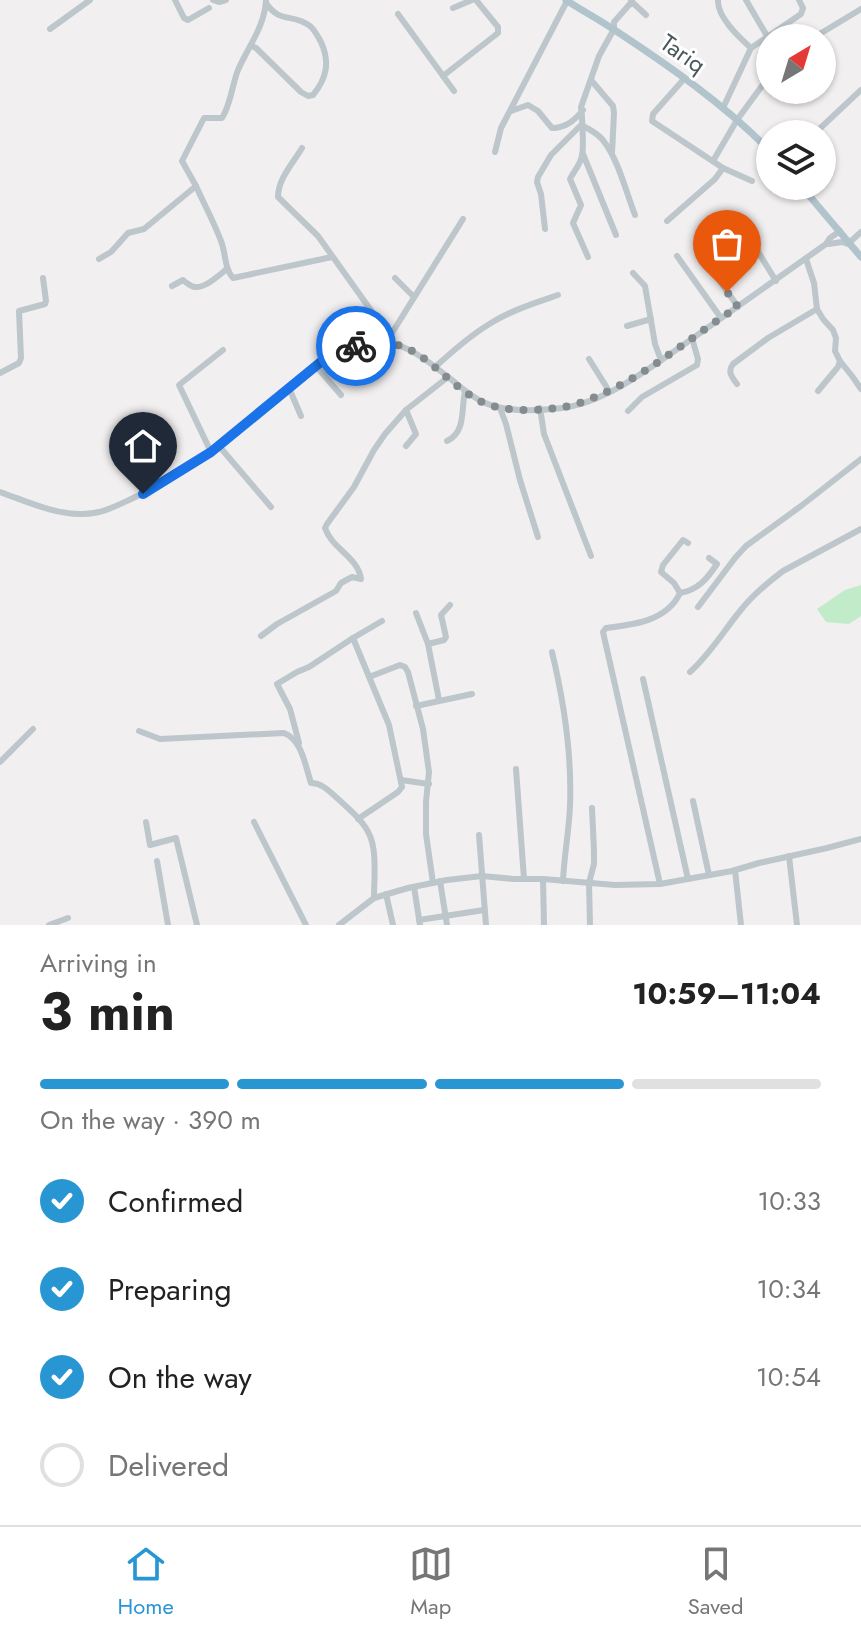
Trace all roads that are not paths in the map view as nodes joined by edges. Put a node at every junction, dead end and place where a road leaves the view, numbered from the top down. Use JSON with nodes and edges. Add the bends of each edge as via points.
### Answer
{"nodes":[{"id":1,"x":90,"y":0,"type":"edge"},
{"id":2,"x":175,"y":0,"type":"edge"},
{"id":3,"x":213,"y":0,"type":"edge"},
{"id":4,"x":226,"y":0,"type":"edge"},
{"id":5,"x":474,"y":0,"type":"edge"},
{"id":6,"x":718,"y":0,"type":"edge"},
{"id":7,"x":746,"y":0,"type":"edge"},
{"id":8,"x":799,"y":0,"type":"edge"},
{"id":9,"x":566,"y":1,"type":"edge"},
{"id":10,"x":266,"y":2,"type":"edge"},
{"id":11,"x":631,"y":2,"type":"edge"},
{"id":12,"x":209,"y":8,"type":"dead end"},
{"id":13,"x":453,"y":8,"type":"dead end"},
{"id":14,"x":861,"y":9,"type":"edge"},
{"id":15,"x":398,"y":14,"type":"dead end"},
{"id":16,"x":646,"y":15,"type":"dead end"},
{"id":17,"x":760,"y":24,"type":"edge"},
{"id":18,"x":786,"y":24,"type":"edge"},
{"id":19,"x":836,"y":24,"type":"edge"},
{"id":20,"x":50,"y":29,"type":"dead end"},
{"id":21,"x":614,"y":29,"type":"junction"},
{"id":22,"x":756,"y":44,"type":"edge"},
{"id":23,"x":252,"y":46,"type":"junction"},
{"id":24,"x":751,"y":48,"type":"junction"},
{"id":25,"x":443,"y":76,"type":"junction"},
{"id":26,"x":684,"y":79,"type":"junction"},
{"id":27,"x":591,"y":80,"type":"junction"},
{"id":28,"x":861,"y":90,"type":"edge"},
{"id":29,"x":454,"y":91,"type":"dead end"},
{"id":30,"x":756,"y":94,"type":"edge"},
{"id":31,"x":723,"y":108,"type":"junction"},
{"id":32,"x":583,"y":110,"type":"junction"},
{"id":33,"x":510,"y":111,"type":"junction"},
{"id":34,"x":737,"y":120,"type":"junction"},
{"id":35,"x":829,"y":120,"type":"edge"},
{"id":36,"x":581,"y":125,"type":"junction"},
{"id":37,"x":756,"y":138,"type":"edge"},
{"id":38,"x":302,"y":148,"type":"dead end"},
{"id":39,"x":495,"y":152,"type":"dead end"},
{"id":40,"x":583,"y":154,"type":"junction"},
{"id":41,"x":612,"y":156,"type":"junction"},
{"id":42,"x":713,"y":161,"type":"junction"},
{"id":43,"x":723,"y":168,"type":"junction"},
{"id":44,"x":752,"y":181,"type":"dead end"},
{"id":45,"x":196,"y":186,"type":"junction"},
{"id":46,"x":813,"y":200,"type":"edge"},
{"id":47,"x":635,"y":215,"type":"dead end"},
{"id":48,"x":463,"y":219,"type":"dead end"},
{"id":49,"x":667,"y":221,"type":"dead end"},
{"id":50,"x":832,"y":223,"type":"junction"},
{"id":51,"x":545,"y":229,"type":"dead end"},
{"id":52,"x":861,"y":232,"type":"edge"},
{"id":53,"x":616,"y":235,"type":"dead end"},
{"id":54,"x":846,"y":239,"type":"junction"},
{"id":55,"x":745,"y":240,"type":"dead end"},
{"id":56,"x":827,"y":243,"type":"junction"},
{"id":57,"x":697,"y":248,"type":"dead end"},
{"id":58,"x":677,"y":256,"type":"dead end"},
{"id":59,"x":332,"y":257,"type":"junction"},
{"id":60,"x":588,"y":257,"type":"dead end"},
{"id":61,"x":861,"y":257,"type":"edge"},
{"id":62,"x":99,"y":259,"type":"dead end"},
{"id":63,"x":806,"y":259,"type":"junction"},
{"id":64,"x":227,"y":269,"type":"junction"},
{"id":65,"x":633,"y":273,"type":"dead end"},
{"id":66,"x":43,"y":278,"type":"dead end"},
{"id":67,"x":395,"y":278,"type":"dead end"},
{"id":68,"x":776,"y":281,"type":"junction"},
{"id":69,"x":172,"y":286,"type":"dead end"},
{"id":70,"x":558,"y":295,"type":"dead end"},
{"id":71,"x":414,"y":297,"type":"junction"},
{"id":72,"x":738,"y":307,"type":"junction"},
{"id":73,"x":817,"y":309,"type":"junction"},
{"id":74,"x":721,"y":318,"type":"junction"},
{"id":75,"x":651,"y":319,"type":"junction"},
{"id":76,"x":627,"y":326,"type":"dead end"},
{"id":77,"x":692,"y":338,"type":"junction"},
{"id":78,"x":387,"y":341,"type":"junction"},
{"id":79,"x":223,"y":350,"type":"dead end"},
{"id":80,"x":589,"y":359,"type":"dead end"},
{"id":81,"x":661,"y":360,"type":"junction"},
{"id":82,"x":840,"y":361,"type":"junction"},
{"id":83,"x":316,"y":366,"type":"junction"},
{"id":84,"x":435,"y":367,"type":"junction"},
{"id":85,"x":0,"y":373,"type":"edge"},
{"id":86,"x":448,"y":377,"type":"junction"},
{"id":87,"x":737,"y":384,"type":"dead end"},
{"id":88,"x":289,"y":388,"type":"junction"},
{"id":89,"x":861,"y":389,"type":"edge"},
{"id":90,"x":465,"y":391,"type":"junction"},
{"id":91,"x":609,"y":391,"type":"junction"},
{"id":92,"x":818,"y":391,"type":"dead end"},
{"id":93,"x":341,"y":395,"type":"dead end"},
{"id":94,"x":500,"y":408,"type":"junction"},
{"id":95,"x":540,"y":408,"type":"junction"},
{"id":96,"x":406,"y":410,"type":"junction"},
{"id":97,"x":628,"y":411,"type":"dead end"},
{"id":98,"x":301,"y":416,"type":"dead end"},
{"id":99,"x":447,"y":441,"type":"dead end"},
{"id":100,"x":219,"y":446,"type":"junction"},
{"id":101,"x":406,"y":446,"type":"dead end"},
{"id":102,"x":211,"y":452,"type":"junction"},
{"id":103,"x":861,"y":459,"type":"edge"},
{"id":104,"x":0,"y":492,"type":"edge"},
{"id":105,"x":271,"y":507,"type":"dead end"},
{"id":106,"x":861,"y":529,"type":"edge"},
{"id":107,"x":538,"y":537,"type":"dead end"},
{"id":108,"x":688,"y":543,"type":"dead end"},
{"id":109,"x":591,"y":556,"type":"dead end"},
{"id":110,"x":709,"y":558,"type":"dead end"},
{"id":111,"x":680,"y":593,"type":"junction"},
{"id":112,"x":450,"y":605,"type":"dead end"},
{"id":113,"x":698,"y":607,"type":"dead end"},
{"id":114,"x":416,"y":613,"type":"dead end"},
{"id":115,"x":382,"y":621,"type":"dead end"},
{"id":116,"x":261,"y":636,"type":"dead end"},
{"id":117,"x":353,"y":638,"type":"junction"},
{"id":118,"x":428,"y":644,"type":"junction"},
{"id":119,"x":552,"y":652,"type":"dead end"},
{"id":120,"x":690,"y":672,"type":"dead end"},
{"id":121,"x":369,"y":677,"type":"junction"},
{"id":122,"x":643,"y":679,"type":"dead end"},
{"id":123,"x":472,"y":694,"type":"dead end"},
{"id":124,"x":439,"y":700,"type":"junction"},
{"id":125,"x":416,"y":706,"type":"junction"},
{"id":126,"x":33,"y":729,"type":"dead end"},
{"id":127,"x":139,"y":731,"type":"dead end"},
{"id":128,"x":0,"y":745,"type":"edge"},
{"id":129,"x":7,"y":754,"type":"junction"},
{"id":130,"x":0,"y":762,"type":"edge"},
{"id":131,"x":516,"y":769,"type":"dead end"},
{"id":132,"x":401,"y":780,"type":"junction"},
{"id":133,"x":316,"y":782,"type":"junction"},
{"id":134,"x":429,"y":784,"type":"junction"},
{"id":135,"x":693,"y":801,"type":"dead end"},
{"id":136,"x":592,"y":808,"type":"dead end"},
{"id":137,"x":358,"y":819,"type":"junction"},
{"id":138,"x":146,"y":822,"type":"dead end"},
{"id":139,"x":254,"y":822,"type":"dead end"},
{"id":140,"x":479,"y":835,"type":"dead end"},
{"id":141,"x":861,"y":839,"type":"edge"},
{"id":142,"x":789,"y":856,"type":"junction"},
{"id":143,"x":157,"y":861,"type":"dead end"},
{"id":144,"x":735,"y":870,"type":"junction"},
{"id":145,"x":709,"y":875,"type":"junction"},
{"id":146,"x":482,"y":876,"type":"junction"},
{"id":147,"x":524,"y":879,"type":"junction"},
{"id":148,"x":543,"y":879,"type":"junction"},
{"id":149,"x":688,"y":879,"type":"junction"},
{"id":150,"x":563,"y":881,"type":"junction"},
{"id":151,"x":436,"y":882,"type":"junction"},
{"id":152,"x":589,"y":883,"type":"junction"},
{"id":153,"x":660,"y":884,"type":"junction"},
{"id":154,"x":414,"y":887,"type":"junction"},
{"id":155,"x":386,"y":894,"type":"junction"},
{"id":156,"x":374,"y":898,"type":"junction"},
{"id":157,"x":484,"y":910,"type":"junction"},
{"id":158,"x":446,"y":916,"type":"junction"},
{"id":159,"x":68,"y":918,"type":"dead end"},
{"id":160,"x":420,"y":922,"type":"edge"},
{"id":161,"x":49,"y":925,"type":"edge"},
{"id":162,"x":168,"y":925,"type":"edge"},
{"id":163,"x":197,"y":925,"type":"edge"},
{"id":164,"x":306,"y":925,"type":"edge"},
{"id":165,"x":339,"y":925,"type":"edge"},
{"id":166,"x":393,"y":925,"type":"edge"},
{"id":167,"x":447,"y":925,"type":"edge"},
{"id":168,"x":486,"y":925,"type":"edge"},
{"id":169,"x":544,"y":925,"type":"edge"},
{"id":170,"x":590,"y":925,"type":"edge"},
{"id":171,"x":741,"y":925,"type":"edge"},
{"id":172,"x":797,"y":925,"type":"edge"}],
"edges":[{"from":1,"to":20,"type":"street"},
{"from":2,"to":12,"type":"street","via":[[188,20]]},
{"from":3,"to":4,"type":"street"},
{"from":5,"to":13,"type":"street"},
{"from":5,"to":25,"type":"street","via":[[498,33]]},
{"from":6,"to":24,"type":"street","via":[[724,17]]},
{"from":7,"to":17,"type":"street"},
{"from":8,"to":18,"type":"street","via":[[801,14]]},
{"from":9,"to":21,"type":"main road","name":"Tariq"},
{"from":9,"to":33,"type":"street"},
{"from":10,"to":23,"type":"street"},
{"from":10,"to":23,"type":"street","via":[[279,16],[301,21],[315,32],[326,56],[326,77],[308,96]]},
{"from":11,"to":16,"type":"street"},
{"from":11,"to":21,"type":"street"},
{"from":14,"to":19,"type":"street"},
{"from":15,"to":25,"type":"street"},
{"from":21,"to":26,"type":"main road","name":"Tariq"},
{"from":21,"to":27,"type":"street"},
{"from":22,"to":24,"type":"street"},
{"from":23,"to":45,"type":"street","via":[[222,118],[204,118],[183,157]]},
{"from":24,"to":31,"type":"street"},
{"from":25,"to":29,"type":"street"},
{"from":26,"to":31,"type":"main road","name":"Tariq"},
{"from":26,"to":42,"type":"street","via":[[652,121]]},
{"from":27,"to":32,"type":"street"},
{"from":27,"to":41,"type":"street","via":[[613,106]]},
{"from":28,"to":35,"type":"street"},
{"from":30,"to":34,"type":"street"},
{"from":31,"to":34,"type":"main road","name":"Tariq"},
{"from":32,"to":33,"type":"street","via":[[557,128],[528,105]]},
{"from":32,"to":36,"type":"street"},
{"from":33,"to":39,"type":"street"},
{"from":34,"to":37,"type":"main road","name":"Tariq"},
{"from":34,"to":42,"type":"street"},
{"from":36,"to":40,"type":"street"},
{"from":36,"to":41,"type":"street","via":[[601,137]]},
{"from":36,"to":51,"type":"street","via":[[540,171]]},
{"from":38,"to":59,"type":"street","via":[[278,197]]},
{"from":40,"to":53,"type":"street"},
{"from":40,"to":60,"type":"street","via":[[570,179],[581,205],[573,223]]},
{"from":41,"to":47,"type":"street"},
{"from":42,"to":43,"type":"street"},
{"from":43,"to":44,"type":"street"},
{"from":43,"to":49,"type":"street"},
{"from":45,"to":62,"type":"street"},
{"from":45,"to":64,"type":"street"},
{"from":46,"to":50,"type":"main road"},
{"from":48,"to":71,"type":"street"},
{"from":50,"to":54,"type":"main road"},
{"from":50,"to":56,"type":"street"},
{"from":52,"to":54,"type":"street"},
{"from":54,"to":56,"type":"street"},
{"from":54,"to":56,"type":"street"},
{"from":54,"to":61,"type":"main road"},
{"from":55,"to":68,"type":"street"},
{"from":56,"to":63,"type":"street"},
{"from":57,"to":72,"type":"street"},
{"from":58,"to":74,"type":"street"},
{"from":59,"to":64,"type":"street","via":[[238,278],[229,276]]},
{"from":59,"to":78,"type":"street","via":[[380,323]]},
{"from":63,"to":68,"type":"street"},
{"from":63,"to":73,"type":"street"},
{"from":64,"to":69,"type":"street","via":[[199,287],[183,280]]},
{"from":65,"to":75,"type":"street","via":[[645,286]]},
{"from":66,"to":85,"type":"street","via":[[45,304],[19,311],[19,363]]},
{"from":67,"to":71,"type":"street"},
{"from":68,"to":72,"type":"street"},
{"from":70,"to":84,"type":"street","via":[[492,322]]},
{"from":71,"to":78,"type":"street"},
{"from":72,"to":74,"type":"street"},
{"from":73,"to":82,"type":"street","via":[[833,330]]},
{"from":73,"to":87,"type":"street","via":[[733,364],[730,374]]},
{"from":74,"to":77,"type":"street"},
{"from":75,"to":76,"type":"street"},
{"from":75,"to":81,"type":"street"},
{"from":77,"to":81,"type":"street"},
{"from":77,"to":97,"type":"street","via":[[697,365]]},
{"from":78,"to":83,"type":"street","via":[[345,349]]},
{"from":78,"to":84,"type":"street"},
{"from":79,"to":102,"type":"street","via":[[179,385]]},
{"from":80,"to":91,"type":"street"},
{"from":81,"to":91,"type":"street"},
{"from":82,"to":89,"type":"street"},
{"from":82,"to":92,"type":"street"},
{"from":83,"to":88,"type":"street"},
{"from":83,"to":93,"type":"street"},
{"from":84,"to":86,"type":"street"},
{"from":86,"to":90,"type":"street"},
{"from":86,"to":96,"type":"street"},
{"from":88,"to":98,"type":"street"},
{"from":88,"to":100,"type":"street"},
{"from":90,"to":94,"type":"street"},
{"from":90,"to":99,"type":"street","via":[[461,427]]},
{"from":91,"to":95,"type":"street","via":[[564,407]]},
{"from":94,"to":95,"type":"street"},
{"from":94,"to":107,"type":"street"},
{"from":95,"to":109,"type":"street","via":[[544,434]]},
{"from":96,"to":101,"type":"street","via":[[416,434]]},
{"from":96,"to":116,"type":"street","via":[[379,442],[325,528],[356,564],[361,579],[341,583]]},
{"from":100,"to":102,"type":"street"},
{"from":100,"to":105,"type":"street"},
{"from":102,"to":104,"type":"street","via":[[143,494],[101,512],[72,514]]},
{"from":103,"to":113,"type":"street","via":[[746,546]]},
{"from":106,"to":120,"type":"street","via":[[775,577]]},
{"from":108,"to":111,"type":"street","via":[[683,540],[661,572]]},
{"from":110,"to":111,"type":"street","via":[[717,564],[711,574]]},
{"from":111,"to":153,"type":"street","via":[[651,619],[603,632]]},
{"from":112,"to":118,"type":"street","via":[[441,615],[446,637]]},
{"from":114,"to":118,"type":"street"},
{"from":115,"to":117,"type":"street"},
{"from":117,"to":121,"type":"street"},
{"from":117,"to":133,"type":"street","via":[[277,684]]},
{"from":118,"to":124,"type":"street"},
{"from":119,"to":150,"type":"street","via":[[569,762]]},
{"from":121,"to":125,"type":"street","via":[[403,666]]},
{"from":121,"to":132,"type":"street","via":[[389,725]]},
{"from":122,"to":149,"type":"street"},
{"from":123,"to":124,"type":"street"},
{"from":124,"to":125,"type":"street"},
{"from":125,"to":134,"type":"street"},
{"from":126,"to":129,"type":"street"},
{"from":127,"to":133,"type":"street","via":[[160,739],[284,733],[293,737],[311,783]]},
{"from":128,"to":129,"type":"street"},
{"from":129,"to":130,"type":"street"},
{"from":131,"to":147,"type":"street"},
{"from":132,"to":134,"type":"street"},
{"from":132,"to":137,"type":"street","via":[[398,792]]},
{"from":133,"to":137,"type":"street"},
{"from":134,"to":151,"type":"street","via":[[426,834]]},
{"from":135,"to":145,"type":"street"},
{"from":136,"to":152,"type":"street","via":[[594,864]]},
{"from":137,"to":156,"type":"street","via":[[373,843]]},
{"from":138,"to":163,"type":"street","via":[[150,845],[176,838]]},
{"from":139,"to":164,"type":"street"},
{"from":140,"to":146,"type":"street"},
{"from":141,"to":142,"type":"street"},
{"from":142,"to":144,"type":"street"},
{"from":142,"to":172,"type":"street"},
{"from":143,"to":162,"type":"street"},
{"from":144,"to":145,"type":"street"},
{"from":144,"to":171,"type":"street"},
{"from":145,"to":149,"type":"street"},
{"from":146,"to":147,"type":"street"},
{"from":146,"to":151,"type":"street"},
{"from":146,"to":157,"type":"street"},
{"from":147,"to":148,"type":"street"},
{"from":148,"to":150,"type":"street"},
{"from":148,"to":169,"type":"street"},
{"from":149,"to":153,"type":"street"},
{"from":150,"to":152,"type":"street"},
{"from":151,"to":154,"type":"street"},
{"from":151,"to":158,"type":"street"},
{"from":152,"to":153,"type":"street"},
{"from":152,"to":170,"type":"street"},
{"from":154,"to":155,"type":"street"},
{"from":154,"to":160,"type":"street"},
{"from":155,"to":156,"type":"street"},
{"from":155,"to":166,"type":"street"},
{"from":156,"to":165,"type":"street"},
{"from":157,"to":158,"type":"street"},
{"from":157,"to":168,"type":"street"},
{"from":158,"to":160,"type":"street"},
{"from":158,"to":167,"type":"street"},
{"from":159,"to":161,"type":"street"}]}
